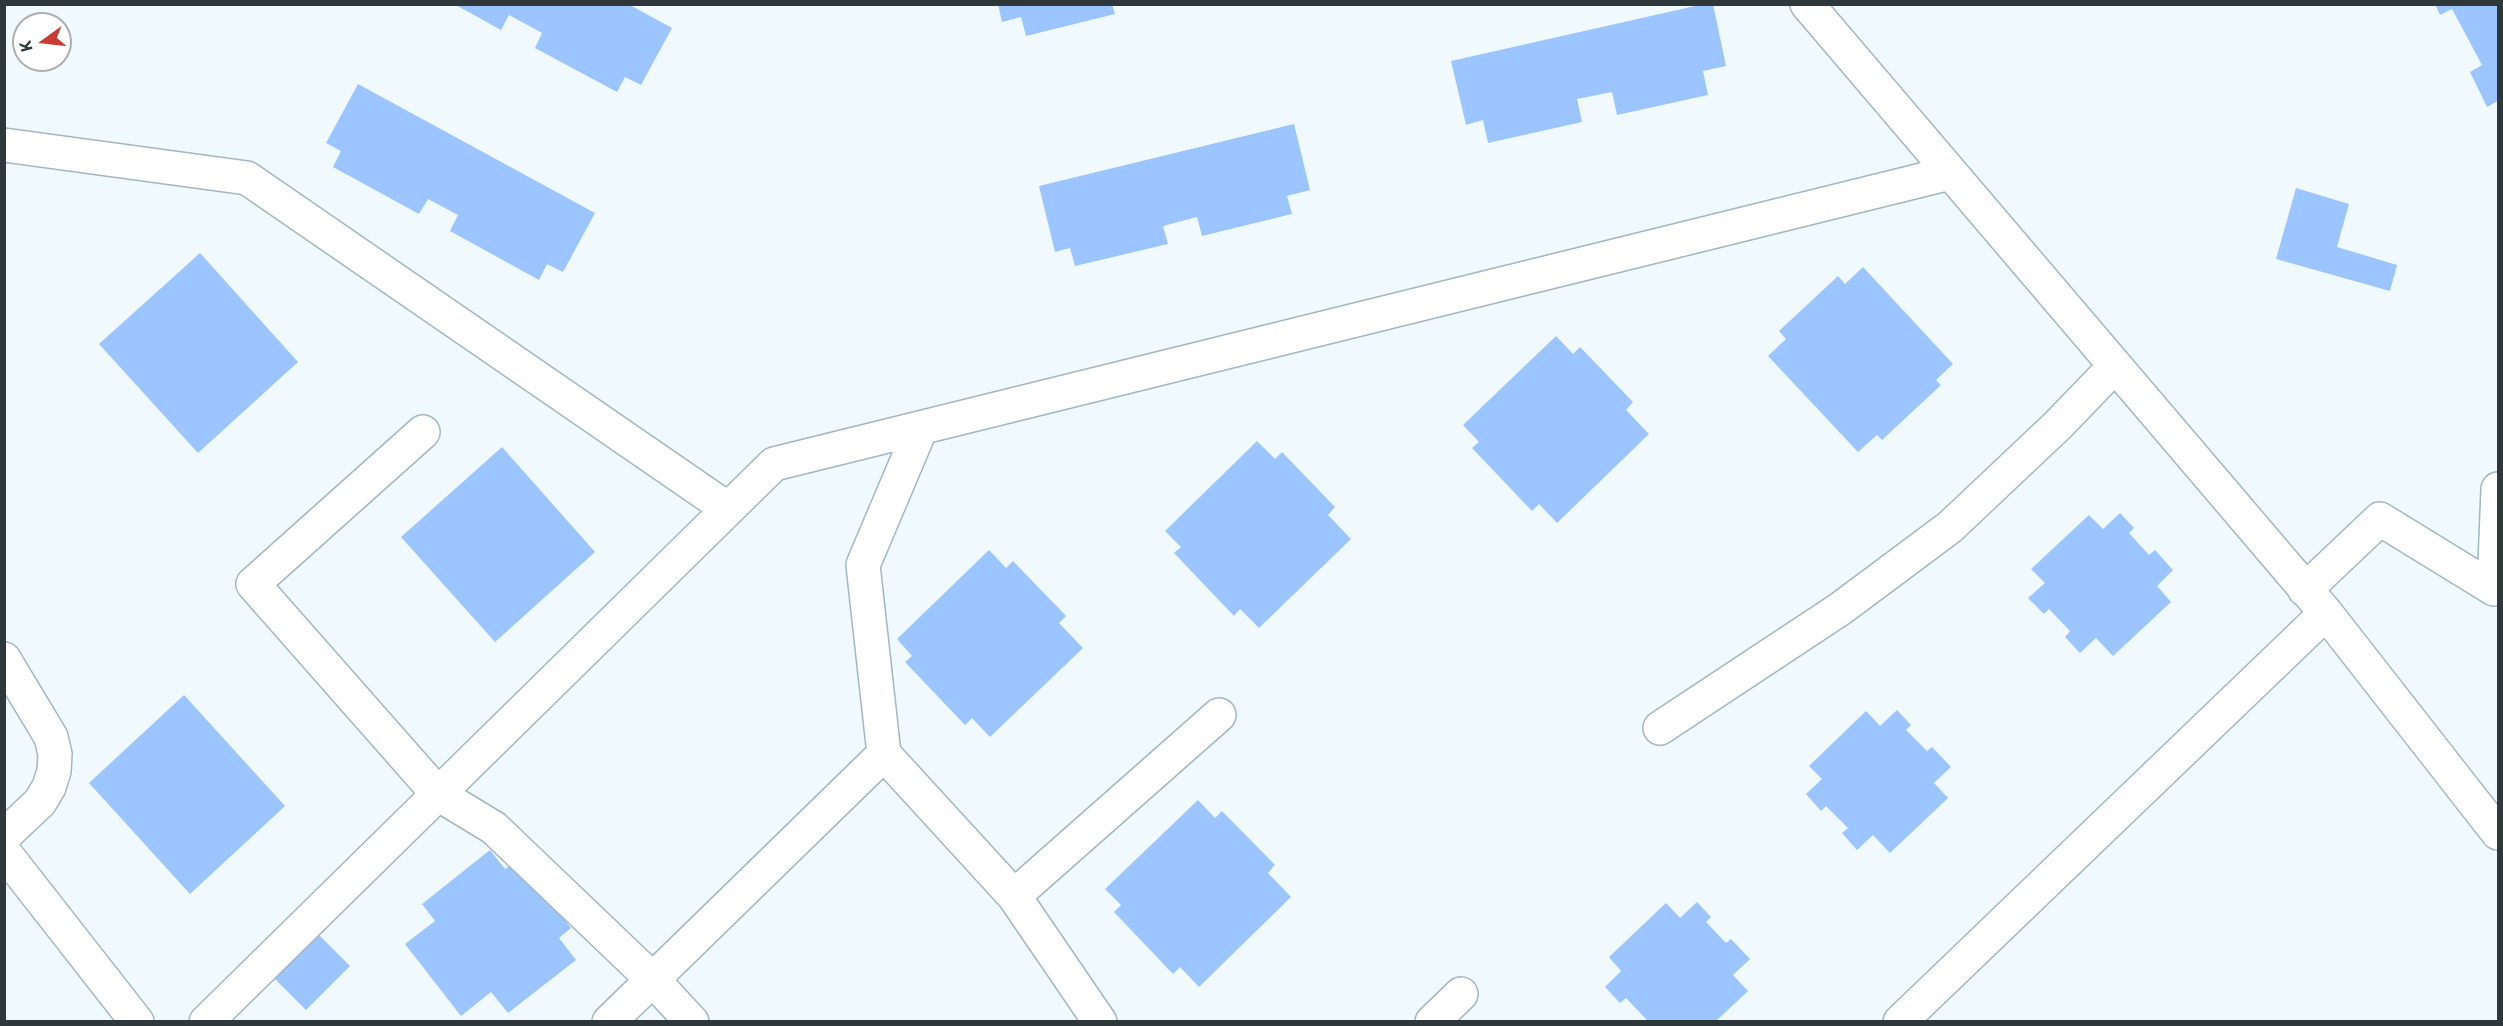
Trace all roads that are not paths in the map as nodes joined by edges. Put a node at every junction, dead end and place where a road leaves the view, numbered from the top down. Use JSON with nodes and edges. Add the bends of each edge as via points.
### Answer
{"nodes":[{"id":1,"x":1807,"y":4,"type":"edge"},
{"id":2,"x":4,"y":146,"type":"edge"},
{"id":3,"x":1950,"y":173,"type":"junction"},
{"id":4,"x":2115,"y":366,"type":"junction"},
{"id":5,"x":921,"y":428,"type":"junction"},
{"id":6,"x":423,"y":432,"type":"dead end"},
{"id":7,"x":2499,"y":489,"type":"edge"},
{"id":8,"x":728,"y":509,"type":"junction"},
{"id":9,"x":2496,"y":594,"type":"edge"},
{"id":10,"x":2315,"y":602,"type":"junction"},
{"id":11,"x":4,"y":660,"type":"edge"},
{"id":12,"x":1219,"y":715,"type":"dead end"},
{"id":13,"x":1660,"y":728,"type":"dead end"},
{"id":14,"x":884,"y":754,"type":"junction"},
{"id":15,"x":438,"y":794,"type":"junction"},
{"id":16,"x":2499,"y":833,"type":"edge"},
{"id":17,"x":4,"y":836,"type":"edge"},
{"id":18,"x":4,"y":852,"type":"edge"},
{"id":19,"x":1014,"y":897,"type":"junction"},
{"id":20,"x":652,"y":979,"type":"junction"},
{"id":21,"x":1461,"y":994,"type":"dead end"},
{"id":22,"x":137,"y":1022,"type":"edge"},
{"id":23,"x":206,"y":1022,"type":"edge"},
{"id":24,"x":609,"y":1022,"type":"edge"},
{"id":25,"x":692,"y":1022,"type":"edge"},
{"id":26,"x":1100,"y":1022,"type":"edge"},
{"id":27,"x":1432,"y":1022,"type":"edge"},
{"id":28,"x":1900,"y":1022,"type":"edge"}],
"edges":[{"from":1,"to":3,"type":"street"},
{"from":2,"to":8,"type":"street","via":[[248,178]]},
{"from":3,"to":4,"type":"street"},
{"from":3,"to":5,"type":"street"},
{"from":4,"to":10,"type":"street"},
{"from":4,"to":13,"type":"street","via":[[1950,527],[1840,609]]},
{"from":5,"to":8,"type":"street","via":[[774,464]]},
{"from":5,"to":14,"type":"street","via":[[863,565]]},
{"from":6,"to":15,"type":"street","via":[[253,584]]},
{"from":7,"to":9,"type":"street"},
{"from":8,"to":15,"type":"street"},
{"from":9,"to":10,"type":"street","via":[[2380,519]]},
{"from":10,"to":16,"type":"street"},
{"from":10,"to":28,"type":"street"},
{"from":11,"to":17,"type":"street","via":[[51,737],[55,754],[49,788],[40,802]]},
{"from":12,"to":19,"type":"street"},
{"from":14,"to":19,"type":"street"},
{"from":14,"to":20,"type":"street"},
{"from":15,"to":20,"type":"street","via":[[494,828]]},
{"from":15,"to":23,"type":"street"},
{"from":18,"to":22,"type":"street"},
{"from":19,"to":26,"type":"street"},
{"from":20,"to":24,"type":"street"},
{"from":20,"to":25,"type":"street"},
{"from":21,"to":27,"type":"street"}]}
